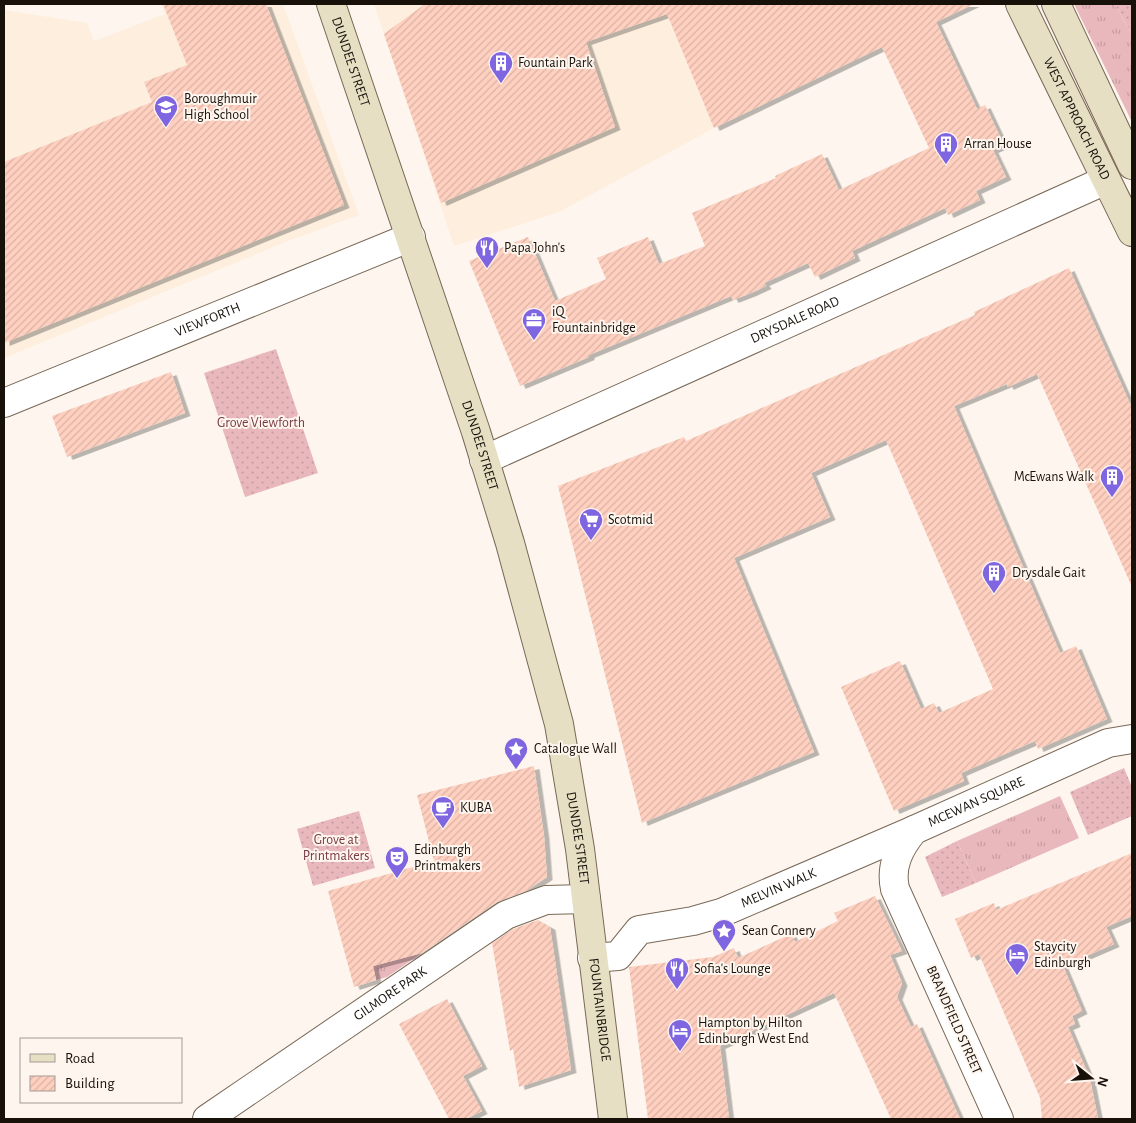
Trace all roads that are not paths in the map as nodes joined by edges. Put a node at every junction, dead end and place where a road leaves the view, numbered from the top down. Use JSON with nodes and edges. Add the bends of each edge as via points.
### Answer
{"nodes":[{"id":1,"x":331,"y":4,"type":"edge"},
{"id":2,"x":1020,"y":4,"type":"edge"},
{"id":3,"x":1056,"y":4,"type":"edge"},
{"id":4,"x":1132,"y":165,"type":"edge"},
{"id":5,"x":1106,"y":180,"type":"junction"},
{"id":6,"x":1132,"y":232,"type":"edge"},
{"id":7,"x":411,"y":237,"type":"junction"},
{"id":8,"x":4,"y":403,"type":"edge"},
{"id":9,"x":484,"y":460,"type":"junction"},
{"id":10,"x":1132,"y":739,"type":"edge"},
{"id":11,"x":914,"y":830,"type":"junction"},
{"id":12,"x":586,"y":898,"type":"junction"},
{"id":13,"x":910,"y":921,"type":"joint"},
{"id":14,"x":592,"y":958,"type":"junction"},
{"id":15,"x":207,"y":1119,"type":"edge"},
{"id":16,"x":613,"y":1119,"type":"edge"},
{"id":17,"x":999,"y":1119,"type":"edge"}],
"edges":[{"from":1,"to":7,"type":"street","name":"DUNDEE STREET"},
{"from":2,"to":5,"type":"street","name":"WEST APPROACH ROAD"},
{"from":3,"to":4,"type":"street"},
{"from":5,"to":6,"type":"street","name":"WEST APPROACH ROAD"},
{"from":5,"to":9,"type":"street","name":"DRYSDALE ROAD"},
{"from":7,"to":8,"type":"street","name":"VIEWFORTH"},
{"from":7,"to":9,"type":"street","name":"DUNDEE STREET"},
{"from":9,"to":12,"type":"street","name":"DUNDEE STREET","via":[[559,724]]},
{"from":10,"to":11,"type":"street","name":"MCEWAN SQUARE","via":[[1108,742]]},
{"from":11,"to":13,"type":"street","name":"MCEWAN SQUARE","via":[[899,852],[894,869],[895,890]]},
{"from":11,"to":14,"type":"street","name":"MELVIN WALK","via":[[721,913],[639,930],[618,956]]},
{"from":12,"to":14,"type":"street","name":"FOUNTAINBRIDGE"},
{"from":12,"to":15,"type":"street","name":"GILMORE PARK","via":[[546,900],[506,915]]},
{"from":13,"to":17,"type":"street","name":"BRANDFIELD STREET"},
{"from":14,"to":16,"type":"street","name":"FOUNTAINBRIDGE"}]}
